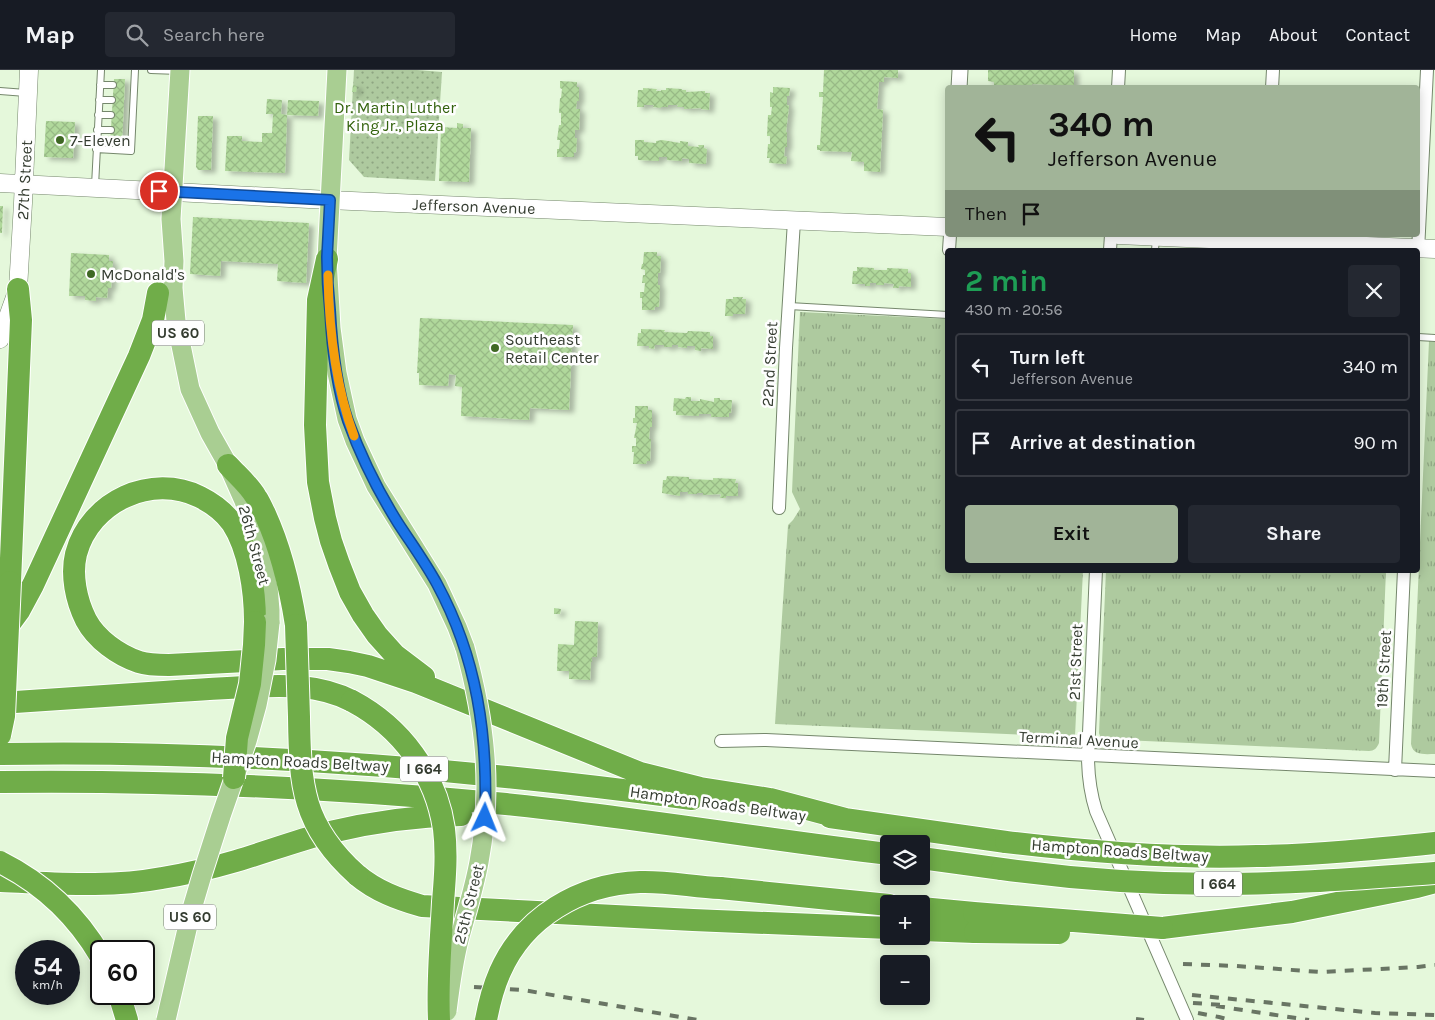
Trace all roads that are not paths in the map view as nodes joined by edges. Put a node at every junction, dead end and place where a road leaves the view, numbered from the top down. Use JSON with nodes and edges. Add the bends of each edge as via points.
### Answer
{"nodes":[{"id":1,"x":29,"y":70,"type":"edge"},
{"id":2,"x":100,"y":70,"type":"edge"},
{"id":3,"x":135,"y":70,"type":"edge"},
{"id":4,"x":152,"y":70,"type":"edge"},
{"id":5,"x":337,"y":70,"type":"edge"},
{"id":6,"x":960,"y":70,"type":"edge"},
{"id":7,"x":1119,"y":70,"type":"edge"},
{"id":8,"x":1273,"y":70,"type":"edge"},
{"id":9,"x":1427,"y":70,"type":"edge"},
{"id":10,"x":180,"y":71,"type":"edge"},
{"id":11,"x":100,"y":85,"type":"junction"},
{"id":12,"x":113,"y":85,"type":"dead end"},
{"id":13,"x":125,"y":85,"type":"dead end"},
{"id":14,"x":134,"y":85,"type":"junction"},
{"id":15,"x":960,"y":85,"type":"edge"},
{"id":16,"x":1118,"y":85,"type":"edge"},
{"id":17,"x":1272,"y":85,"type":"edge"},
{"id":18,"x":0,"y":91,"type":"edge"},
{"id":19,"x":28,"y":93,"type":"junction"},
{"id":20,"x":99,"y":100,"type":"junction"},
{"id":21,"x":112,"y":100,"type":"dead end"},
{"id":22,"x":124,"y":100,"type":"dead end"},
{"id":23,"x":133,"y":100,"type":"junction"},
{"id":24,"x":98,"y":115,"type":"junction"},
{"id":25,"x":112,"y":115,"type":"dead end"},
{"id":26,"x":123,"y":116,"type":"dead end"},
{"id":27,"x":133,"y":116,"type":"junction"},
{"id":28,"x":97,"y":130,"type":"junction"},
{"id":29,"x":111,"y":130,"type":"dead end"},
{"id":30,"x":123,"y":130,"type":"dead end"},
{"id":31,"x":132,"y":131,"type":"junction"},
{"id":32,"x":96,"y":150,"type":"junction"},
{"id":33,"x":1420,"y":179,"type":"edge"},
{"id":34,"x":0,"y":183,"type":"edge"},
{"id":35,"x":24,"y":184,"type":"junction"},
{"id":36,"x":95,"y":188,"type":"junction"},
{"id":37,"x":173,"y":192,"type":"junction"},
{"id":38,"x":330,"y":200,"type":"junction"},
{"id":39,"x":171,"y":219,"type":"junction"},
{"id":40,"x":794,"y":221,"type":"junction"},
{"id":41,"x":1420,"y":226,"type":"edge"},
{"id":42,"x":945,"y":227,"type":"edge"},
{"id":43,"x":1128,"y":237,"type":"edge"},
{"id":44,"x":1264,"y":242,"type":"edge"},
{"id":45,"x":1156,"y":243,"type":"edge"},
{"id":46,"x":1400,"y":248,"type":"edge"},
{"id":47,"x":1423,"y":249,"type":"edge"},
{"id":48,"x":327,"y":258,"type":"junction"},
{"id":49,"x":18,"y":289,"type":"junction"},
{"id":50,"x":158,"y":293,"type":"joint"},
{"id":51,"x":789,"y":306,"type":"junction"},
{"id":52,"x":945,"y":315,"type":"edge"},
{"id":53,"x":1420,"y":337,"type":"edge"},
{"id":54,"x":1435,"y":338,"type":"edge"},
{"id":55,"x":0,"y":339,"type":"edge"},
{"id":56,"x":228,"y":465,"type":"junction"},
{"id":57,"x":779,"y":508,"type":"dead end"},
{"id":58,"x":1096,"y":573,"type":"edge"},
{"id":59,"x":1404,"y":573,"type":"edge"},
{"id":60,"x":262,"y":623,"type":"junction"},
{"id":61,"x":0,"y":636,"type":"edge"},
{"id":62,"x":457,"y":698,"type":"junction"},
{"id":63,"x":0,"y":704,"type":"edge"},
{"id":64,"x":0,"y":735,"type":"edge"},
{"id":65,"x":720,"y":741,"type":"dead end"},
{"id":66,"x":0,"y":754,"type":"edge"},
{"id":67,"x":1088,"y":756,"type":"junction"},
{"id":68,"x":1395,"y":770,"type":"junction"},
{"id":69,"x":1435,"y":771,"type":"edge"},
{"id":70,"x":234,"y":778,"type":"joint"},
{"id":71,"x":0,"y":782,"type":"edge"},
{"id":72,"x":609,"y":816,"type":"junction"},
{"id":73,"x":845,"y":819,"type":"junction"},
{"id":74,"x":1435,"y":843,"type":"edge"},
{"id":75,"x":880,"y":853,"type":"edge"},
{"id":76,"x":930,"y":859,"type":"edge"},
{"id":77,"x":0,"y":862,"type":"edge"},
{"id":78,"x":1435,"y":873,"type":"edge"},
{"id":79,"x":0,"y":881,"type":"edge"},
{"id":80,"x":1435,"y":882,"type":"edge"},
{"id":81,"x":880,"y":904,"type":"edge"},
{"id":82,"x":930,"y":910,"type":"edge"},
{"id":83,"x":975,"y":923,"type":"junction"},
{"id":84,"x":880,"y":928,"type":"edge"},
{"id":85,"x":930,"y":929,"type":"edge"},
{"id":86,"x":90,"y":940,"type":"edge"},
{"id":87,"x":122,"y":1005,"type":"edge"},
{"id":88,"x":126,"y":1020,"type":"edge"},
{"id":89,"x":166,"y":1020,"type":"edge"},
{"id":90,"x":439,"y":1020,"type":"edge"},
{"id":91,"x":446,"y":1020,"type":"edge"},
{"id":92,"x":486,"y":1020,"type":"edge"},
{"id":93,"x":1187,"y":1020,"type":"edge"}],
"edges":[{"from":1,"to":19,"type":"main road","name":"27th Street"},
{"from":2,"to":11,"type":"lane"},
{"from":3,"to":14,"type":"lane"},
{"from":4,"to":10,"type":"lane"},
{"from":5,"to":38,"type":"main road","name":"25th Street"},
{"from":6,"to":15,"type":"street"},
{"from":7,"to":16,"type":"street"},
{"from":8,"to":17,"type":"street"},
{"from":9,"to":33,"type":"street"},
{"from":10,"to":37,"type":"main road","name":"26th Street","number":"US 60"},
{"from":11,"to":12,"type":"lane"},
{"from":11,"to":20,"type":"lane"},
{"from":13,"to":14,"type":"lane"},
{"from":14,"to":23,"type":"lane"},
{"from":18,"to":19,"type":"lane"},
{"from":19,"to":35,"type":"main road","name":"27th Street"},
{"from":20,"to":21,"type":"lane"},
{"from":20,"to":24,"type":"lane"},
{"from":22,"to":23,"type":"lane"},
{"from":23,"to":27,"type":"lane"},
{"from":24,"to":25,"type":"lane"},
{"from":24,"to":28,"type":"lane"},
{"from":26,"to":27,"type":"lane"},
{"from":27,"to":31,"type":"lane"},
{"from":28,"to":29,"type":"lane"},
{"from":28,"to":32,"type":"lane"},
{"from":30,"to":31,"type":"lane"},
{"from":31,"to":32,"type":"lane","via":[[131,151]]},
{"from":32,"to":36,"type":"lane"},
{"from":34,"to":35,"type":"main road","name":"Jefferson Avenue"},
{"from":35,"to":36,"type":"main road","name":"Jefferson Avenue"},
{"from":35,"to":49,"type":"main road","name":"27th Street"},
{"from":36,"to":37,"type":"main road","name":"Jefferson Avenue"},
{"from":37,"to":38,"type":"main road","name":"Jefferson Avenue"},
{"from":37,"to":39,"type":"main road","name":"26th Street","number":"US 60"},
{"from":38,"to":40,"type":"main road","name":"Jefferson Avenue"},
{"from":38,"to":48,"type":"main road","name":"25th Street"},
{"from":39,"to":50,"type":"main road","via":[[163,250]]},
{"from":39,"to":56,"type":"main road","name":"26th Street","number":"US 60","via":[[176,321],[190,389]]},
{"from":40,"to":42,"type":"main road","name":"Jefferson Avenue"},
{"from":40,"to":51,"type":"street","name":"22nd Street"},
{"from":41,"to":47,"type":"street"},
{"from":43,"to":45,"type":"main road"},
{"from":44,"to":45,"type":"main road"},
{"from":44,"to":46,"type":"main road"},
{"from":48,"to":62,"type":"highway","via":[[318,300],[315,425],[318,482],[331,541],[350,592],[377,635],[406,664]]},
{"from":48,"to":91,"type":"main road","name":"25th Street","bridge":true,"via":[[331,328],[347,419],[376,486],[437,584],[457,626],[478,698],[486,766],[485,818],[479,864],[454,961]]},
{"from":49,"to":55,"type":"main road","name":"27th Street"},
{"from":49,"to":64,"type":"highway","bridge":true,"via":[[21,320],[4,716]]},
{"from":50,"to":61,"type":"highway","via":[[153,320],[140,356],[32,585],[19,611]]},
{"from":51,"to":52,"type":"lane"},
{"from":51,"to":57,"type":"street","name":"22nd Street"},
{"from":53,"to":54,"type":"lane"},
{"from":56,"to":60,"type":"main road","name":"26th Street","number":"US 60","via":[[258,540],[270,610]]},
{"from":56,"to":84,"type":"highway","bridge":true,"via":[[256,497],[267,520],[278,545],[292,601],[304,793],[325,841],[356,875],[386,894],[422,906]]},
{"from":58,"to":67,"type":"street","name":"21st Street"},
{"from":59,"to":68,"type":"street","name":"19th Street"},
{"from":60,"to":62,"type":"highway","via":[[242,542],[232,523],[219,509],[192,493],[155,488],[138,491],[112,503],[99,514],[82,539],[74,571],[82,611],[105,643],[132,659],[169,665],[313,658],[349,662],[385,671]]},
{"from":60,"to":70,"type":"highway","bridge":true,"via":[[237,738]]},
{"from":62,"to":73,"type":"highway","via":[[640,773],[700,788],[770,799]]},
{"from":63,"to":90,"type":"highway","bridge":true,"via":[[296,686],[337,694],[385,722],[417,758],[432,785],[441,814],[446,860]]},
{"from":65,"to":67,"type":"street","name":"Terminal Avenue","via":[[766,740]]},
{"from":66,"to":73,"type":"highway","name":"Hampton Roads Beltway","number":"I 664","via":[[122,754],[394,766],[557,782]]},
{"from":67,"to":68,"type":"street","name":"Terminal Avenue"},
{"from":67,"to":93,"type":"street","name":"21st Street","via":[[1088,777],[1096,811]]},
{"from":68,"to":69,"type":"street","name":"Terminal Avenue"},
{"from":70,"to":89,"type":"main road","number":"US 60","bridge":true,"via":[[191,912]]},
{"from":71,"to":72,"type":"highway","name":"Hampton Roads Beltway","number":"I 664","via":[[201,784],[320,790],[506,804]]},
{"from":72,"to":75,"type":"highway","name":"Hampton Roads Beltway","number":"I 664"},
{"from":72,"to":79,"type":"highway","via":[[552,820],[471,814],[398,819],[324,834],[237,861],[160,879],[92,884]]},
{"from":73,"to":74,"type":"highway","name":"Hampton Roads Beltway","number":"I 664","bridge":true,"via":[[1006,842],[1127,854],[1246,856],[1328,853]]},
{"from":76,"to":78,"type":"highway","name":"Hampton Roads Beltway","number":"I 664","bridge":true,"via":[[1093,879],[1217,884],[1315,882]]},
{"from":77,"to":86,"type":"highway","bridge":true,"via":[[34,882],[64,908]]},
{"from":80,"to":83,"type":"highway","bridge":true,"via":[[1292,912],[1162,928]]},
{"from":81,"to":92,"type":"highway","bridge":true,"via":[[649,882],[604,886],[566,900],[524,935],[501,970]]},
{"from":82,"to":83,"type":"highway"},
{"from":83,"to":85,"type":"highway"},
{"from":87,"to":88,"type":"highway"}]}
